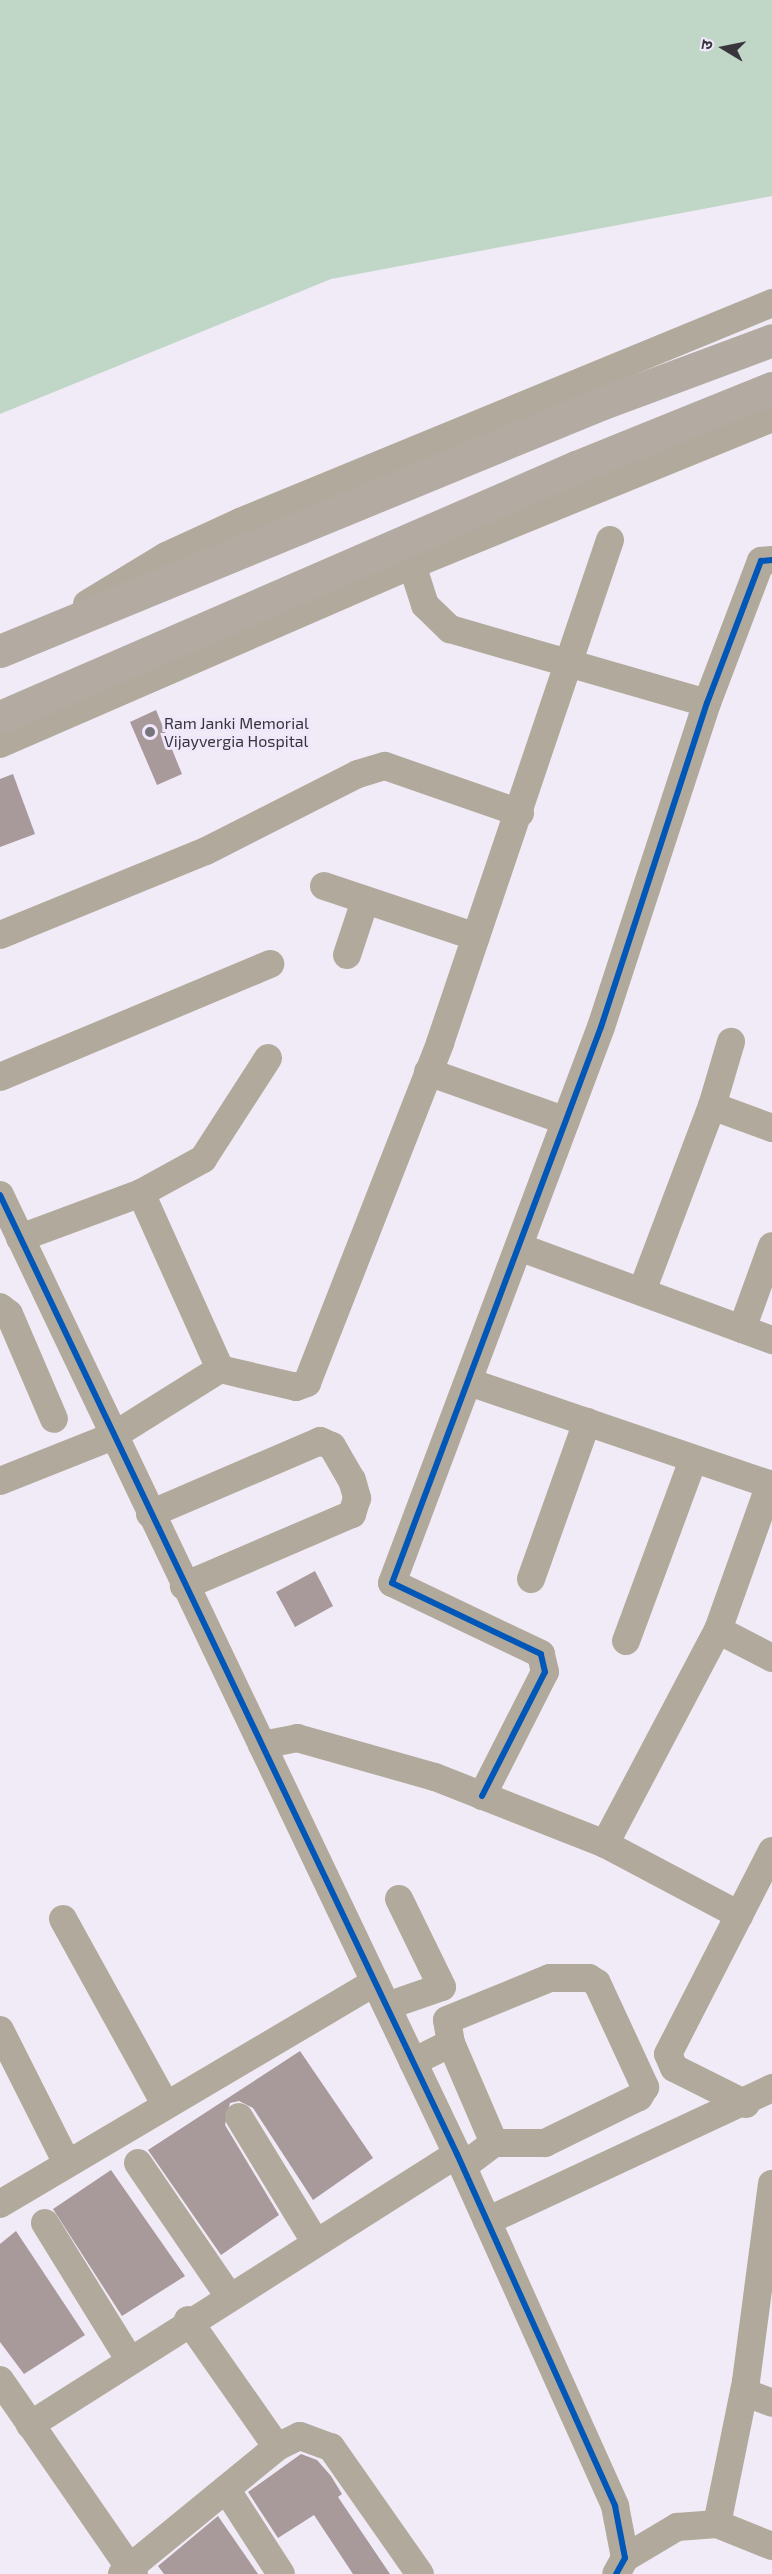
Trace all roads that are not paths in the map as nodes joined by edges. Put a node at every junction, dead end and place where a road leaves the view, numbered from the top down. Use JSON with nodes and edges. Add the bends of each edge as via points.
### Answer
{"nodes":[{"id":1,"x":772,"y":303,"type":"edge"},
{"id":2,"x":772,"y":340,"type":"edge"},
{"id":3,"x":772,"y":388,"type":"edge"},
{"id":4,"x":597,"y":391,"type":"junction"},
{"id":5,"x":772,"y":418,"type":"edge"},
{"id":6,"x":610,"y":540,"type":"dead end"},
{"id":7,"x":408,"y":553,"type":"junction"},
{"id":8,"x":772,"y":560,"type":"edge"},
{"id":9,"x":0,"y":651,"type":"edge"},
{"id":10,"x":572,"y":663,"type":"junction"},
{"id":11,"x":707,"y":704,"type":"junction"},
{"id":12,"x":0,"y":717,"type":"edge"},
{"id":13,"x":0,"y":744,"type":"edge"},
{"id":14,"x":520,"y":813,"type":"junction"},
{"id":15,"x":324,"y":886,"type":"dead end"},
{"id":16,"x":365,"y":901,"type":"junction"},
{"id":17,"x":0,"y":935,"type":"edge"},
{"id":18,"x":476,"y":937,"type":"junction"},
{"id":19,"x":347,"y":955,"type":"dead end"},
{"id":20,"x":270,"y":964,"type":"dead end"},
{"id":21,"x":731,"y":1042,"type":"dead end"},
{"id":22,"x":268,"y":1058,"type":"dead end"},
{"id":23,"x":428,"y":1072,"type":"junction"},
{"id":24,"x":0,"y":1077,"type":"edge"},
{"id":25,"x":712,"y":1106,"type":"junction"},
{"id":26,"x":566,"y":1121,"type":"junction"},
{"id":27,"x":772,"y":1128,"type":"edge"},
{"id":28,"x":141,"y":1193,"type":"junction"},
{"id":29,"x":0,"y":1195,"type":"edge"},
{"id":30,"x":20,"y":1238,"type":"junction"},
{"id":31,"x":772,"y":1246,"type":"edge"},
{"id":32,"x":519,"y":1247,"type":"junction"},
{"id":33,"x":642,"y":1291,"type":"junction"},
{"id":34,"x":0,"y":1307,"type":"edge"},
{"id":35,"x":742,"y":1329,"type":"junction"},
{"id":36,"x":772,"y":1340,"type":"edge"},
{"id":37,"x":220,"y":1369,"type":"junction"},
{"id":38,"x":470,"y":1382,"type":"junction"},
{"id":39,"x":54,"y":1419,"type":"dead end"},
{"id":40,"x":587,"y":1422,"type":"junction"},
{"id":41,"x":113,"y":1436,"type":"junction"},
{"id":42,"x":693,"y":1460,"type":"junction"},
{"id":43,"x":0,"y":1480,"type":"edge"},
{"id":44,"x":771,"y":1484,"type":"edge"},
{"id":45,"x":150,"y":1514,"type":"junction"},
{"id":46,"x":531,"y":1579,"type":"dead end"},
{"id":47,"x":184,"y":1586,"type":"junction"},
{"id":48,"x":718,"y":1630,"type":"junction"},
{"id":49,"x":626,"y":1641,"type":"dead end"},
{"id":50,"x":772,"y":1658,"type":"edge"},
{"id":51,"x":262,"y":1745,"type":"junction"},
{"id":52,"x":482,"y":1796,"type":"junction"},
{"id":53,"x":605,"y":1844,"type":"junction"},
{"id":54,"x":772,"y":1851,"type":"edge"},
{"id":55,"x":399,"y":1899,"type":"dead end"},
{"id":56,"x":739,"y":1914,"type":"junction"},
{"id":57,"x":63,"y":1919,"type":"dead end"},
{"id":58,"x":572,"y":1965,"type":"dead end"},
{"id":59,"x":442,"y":1987,"type":"junction"},
{"id":60,"x":381,"y":1994,"type":"junction"},
{"id":61,"x":0,"y":2030,"type":"edge"},
{"id":62,"x":451,"y":2043,"type":"junction"},
{"id":63,"x":413,"y":2062,"type":"junction"},
{"id":64,"x":772,"y":2088,"type":"edge"},
{"id":65,"x":165,"y":2104,"type":"junction"},
{"id":66,"x":746,"y":2104,"type":"junction"},
{"id":67,"x":239,"y":2116,"type":"dead end"},
{"id":68,"x":494,"y":2143,"type":"junction"},
{"id":69,"x":460,"y":2160,"type":"junction"},
{"id":70,"x":67,"y":2163,"type":"junction"},
{"id":71,"x":138,"y":2163,"type":"dead end"},
{"id":72,"x":772,"y":2184,"type":"edge"},
{"id":73,"x":0,"y":2204,"type":"edge"},
{"id":74,"x":487,"y":2221,"type":"junction"},
{"id":75,"x":45,"y":2223,"type":"dead end"},
{"id":76,"x":314,"y":2240,"type":"junction"},
{"id":77,"x":767,"y":2258,"type":"edge"},
{"id":78,"x":228,"y":2295,"type":"junction"},
{"id":79,"x":188,"y":2320,"type":"junction"},
{"id":80,"x":129,"y":2359,"type":"junction"},
{"id":81,"x":0,"y":2380,"type":"edge"},
{"id":82,"x":744,"y":2392,"type":"junction"},
{"id":83,"x":772,"y":2403,"type":"edge"},
{"id":84,"x":30,"y":2425,"type":"junction"},
{"id":85,"x":277,"y":2447,"type":"junction"},
{"id":86,"x":226,"y":2489,"type":"junction"},
{"id":87,"x":717,"y":2524,"type":"junction"},
{"id":88,"x":772,"y":2546,"type":"edge"},
{"id":89,"x":620,"y":2566,"type":"edge"},
{"id":90,"x":129,"y":2572,"type":"edge"},
{"id":91,"x":281,"y":2574,"type":"edge"},
{"id":92,"x":420,"y":2574,"type":"edge"}],
"edges":[{"from":1,"to":4,"type":"street"},
{"from":2,"to":4,"type":"main road"},
{"from":3,"to":7,"type":"main road"},
{"from":4,"to":9,"type":"main road","via":[[324,502]]},
{"from":5,"to":7,"type":"street"},
{"from":6,"to":10,"type":"street"},
{"from":7,"to":10,"type":"street","via":[[425,605],[450,629]]},
{"from":7,"to":12,"type":"main road"},
{"from":7,"to":13,"type":"street"},
{"from":8,"to":11,"type":"street","via":[[761,561]]},
{"from":10,"to":11,"type":"street"},
{"from":10,"to":14,"type":"street"},
{"from":11,"to":26,"type":"street"},
{"from":14,"to":17,"type":"street","via":[[385,766],[358,774],[206,850]]},
{"from":14,"to":18,"type":"street"},
{"from":15,"to":16,"type":"street"},
{"from":16,"to":18,"type":"street"},
{"from":16,"to":19,"type":"street"},
{"from":18,"to":23,"type":"street"},
{"from":20,"to":24,"type":"street"},
{"from":21,"to":25,"type":"street"},
{"from":22,"to":28,"type":"street","via":[[203,1159]]},
{"from":23,"to":26,"type":"street"},
{"from":23,"to":37,"type":"street","via":[[307,1383],[296,1387]]},
{"from":25,"to":27,"type":"street"},
{"from":25,"to":33,"type":"street"},
{"from":26,"to":32,"type":"street"},
{"from":28,"to":30,"type":"street"},
{"from":28,"to":37,"type":"street"},
{"from":29,"to":30,"type":"street"},
{"from":30,"to":41,"type":"street"},
{"from":31,"to":35,"type":"street"},
{"from":32,"to":33,"type":"street"},
{"from":32,"to":38,"type":"street"},
{"from":33,"to":35,"type":"street"},
{"from":34,"to":39,"type":"street","via":[[9,1314]]},
{"from":35,"to":36,"type":"street"},
{"from":37,"to":41,"type":"street"},
{"from":38,"to":40,"type":"street"},
{"from":38,"to":52,"type":"street","via":[[382,1579],[541,1654],[545,1672]]},
{"from":40,"to":42,"type":"street"},
{"from":40,"to":46,"type":"street"},
{"from":41,"to":43,"type":"street"},
{"from":41,"to":45,"type":"street"},
{"from":42,"to":44,"type":"street"},
{"from":42,"to":49,"type":"street"},
{"from":44,"to":48,"type":"street","via":[[747,1560]]},
{"from":45,"to":47,"type":"street"},
{"from":45,"to":47,"type":"street","via":[[320,1441],[332,1446],[352,1480],[357,1498],[352,1514]]},
{"from":47,"to":51,"type":"street"},
{"from":48,"to":50,"type":"street"},
{"from":48,"to":53,"type":"street"},
{"from":51,"to":52,"type":"street","via":[[297,1738],[366,1753]]},
{"from":51,"to":60,"type":"street"},
{"from":52,"to":53,"type":"street"},
{"from":53,"to":56,"type":"street"},
{"from":54,"to":56,"type":"street"},
{"from":55,"to":59,"type":"street"},
{"from":56,"to":66,"type":"street","via":[[668,2054],[674,2068]]},
{"from":57,"to":65,"type":"street"},
{"from":58,"to":59,"type":"street","via":[[469,2001]]},
{"from":59,"to":60,"type":"street"},
{"from":60,"to":63,"type":"street"},
{"from":60,"to":65,"type":"street"},
{"from":61,"to":70,"type":"street"},
{"from":62,"to":63,"type":"street"},
{"from":62,"to":68,"type":"street"},
{"from":62,"to":68,"type":"street","via":[[447,2020],[550,1978],[589,1978],[597,1983],[645,2087],[639,2097],[545,2143]]},
{"from":63,"to":69,"type":"street"},
{"from":64,"to":66,"type":"street"},
{"from":65,"to":70,"type":"street"},
{"from":66,"to":74,"type":"street"},
{"from":67,"to":76,"type":"street"},
{"from":68,"to":69,"type":"street"},
{"from":69,"to":74,"type":"street"},
{"from":69,"to":76,"type":"street"},
{"from":70,"to":73,"type":"street"},
{"from":71,"to":78,"type":"street"},
{"from":72,"to":77,"type":"street"},
{"from":74,"to":89,"type":"street","via":[[615,2506]]},
{"from":75,"to":80,"type":"street"},
{"from":76,"to":78,"type":"street"},
{"from":77,"to":82,"type":"street"},
{"from":78,"to":79,"type":"street"},
{"from":79,"to":80,"type":"street"},
{"from":79,"to":85,"type":"street"},
{"from":80,"to":84,"type":"street"},
{"from":81,"to":84,"type":"street"},
{"from":82,"to":83,"type":"street"},
{"from":82,"to":87,"type":"street"},
{"from":84,"to":90,"type":"street"},
{"from":85,"to":86,"type":"street"},
{"from":85,"to":92,"type":"street","via":[[300,2436],[331,2447]]},
{"from":86,"to":90,"type":"street"},
{"from":86,"to":91,"type":"street"},
{"from":87,"to":88,"type":"street"},
{"from":87,"to":89,"type":"street","via":[[677,2527]]}]}
